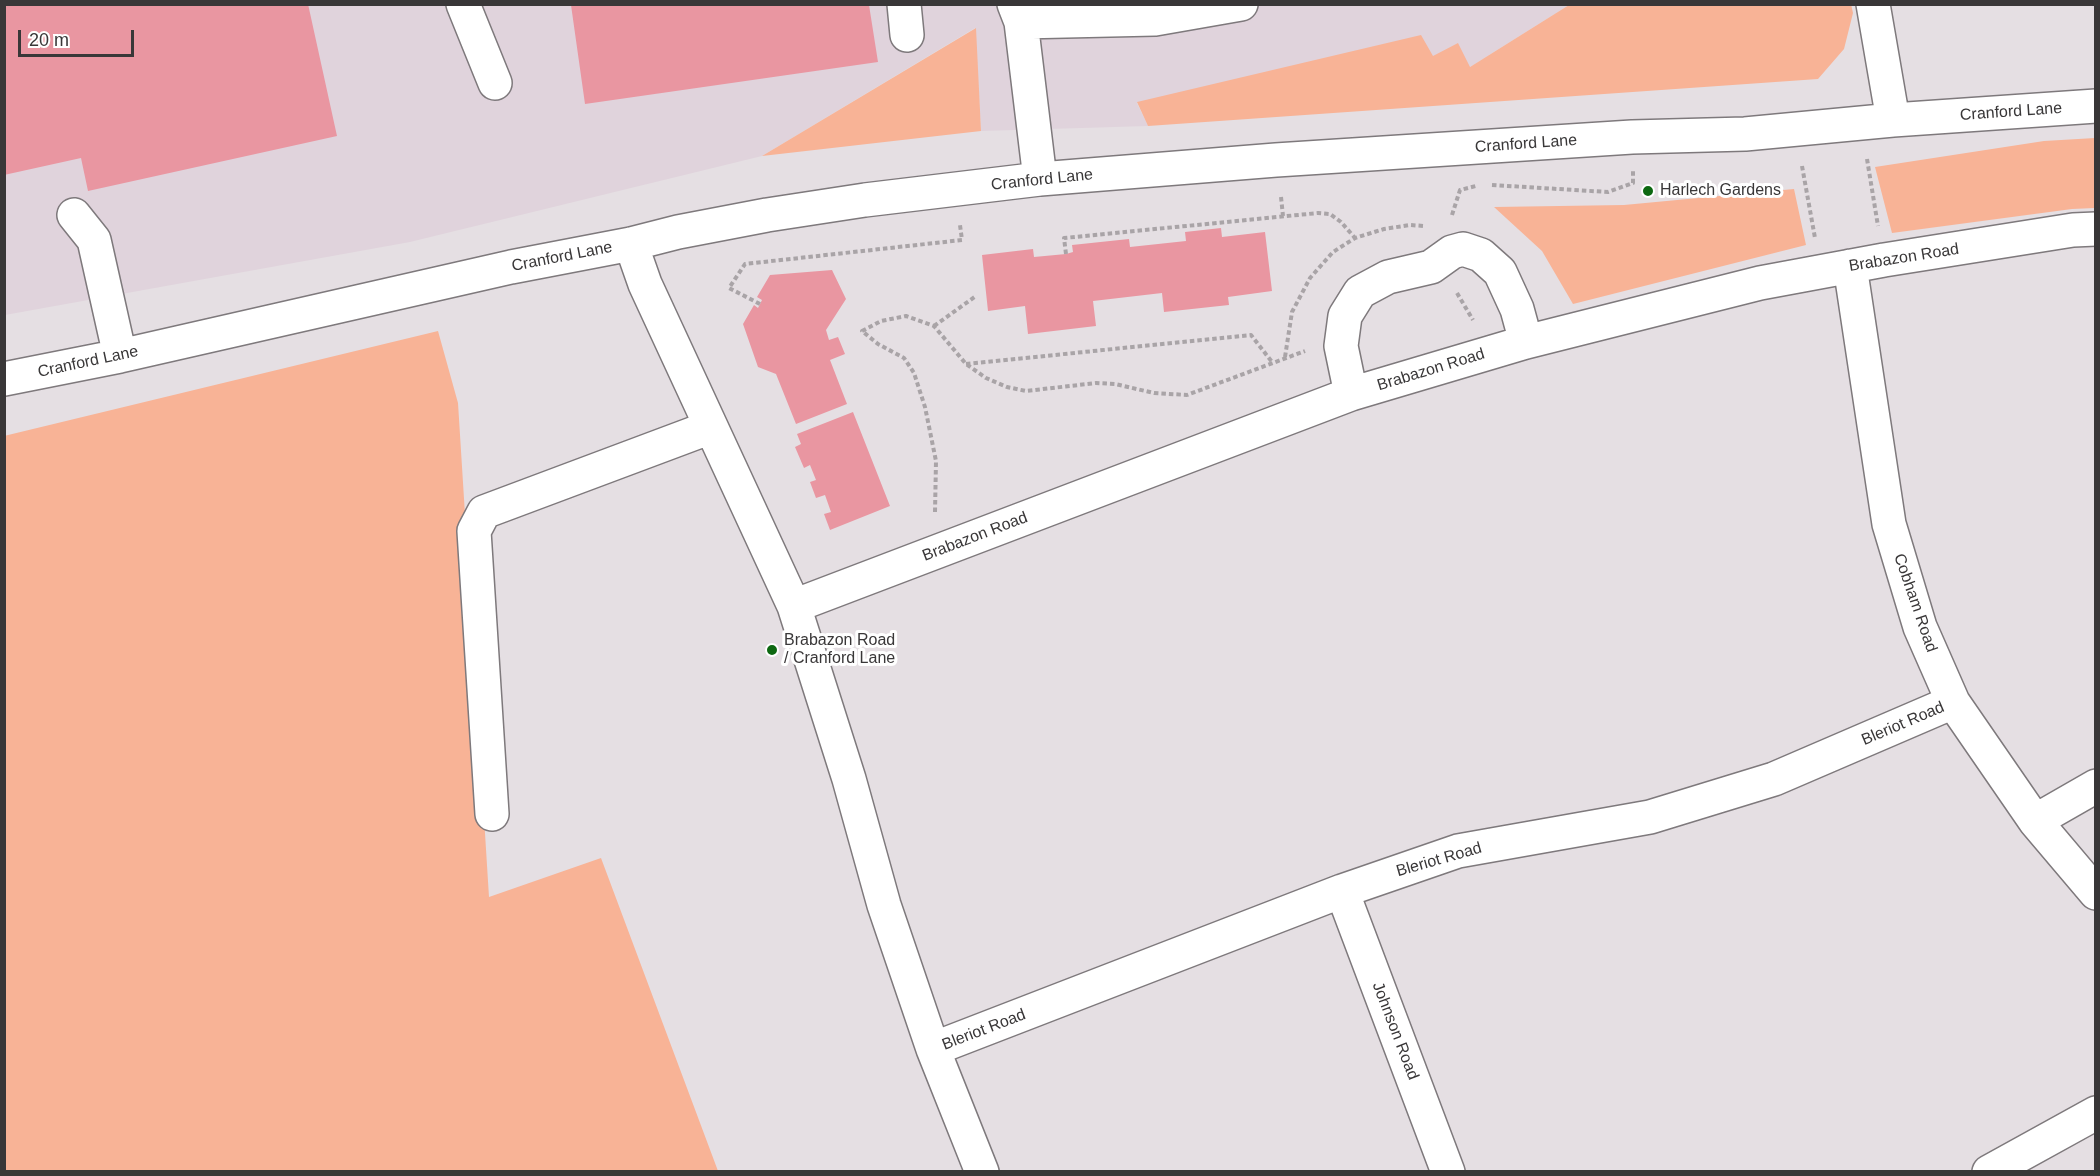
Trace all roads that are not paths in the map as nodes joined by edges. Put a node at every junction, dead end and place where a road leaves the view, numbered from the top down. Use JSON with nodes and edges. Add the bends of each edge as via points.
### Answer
{"nodes":[{"id":1,"x":463,"y":4,"type":"edge"},
{"id":2,"x":1241,"y":4,"type":"edge"},
{"id":3,"x":1874,"y":4,"type":"edge"},
{"id":4,"x":1018,"y":13,"type":"edge"},
{"id":5,"x":495,"y":83,"type":"dead end"},
{"id":6,"x":2096,"y":106,"type":"edge"},
{"id":7,"x":1877,"y":122,"type":"junction"},
{"id":8,"x":1040,"y":179,"type":"junction"},
{"id":9,"x":74,"y":215,"type":"dead end"},
{"id":10,"x":2096,"y":229,"type":"edge"},
{"id":11,"x":631,"y":243,"type":"junction"},
{"id":12,"x":1836,"y":269,"type":"junction"},
{"id":13,"x":1526,"y":342,"type":"junction"},
{"id":14,"x":120,"y":356,"type":"junction"},
{"id":15,"x":4,"y":379,"type":"edge"},
{"id":16,"x":1351,"y":394,"type":"junction"},
{"id":17,"x":711,"y":427,"type":"junction"},
{"id":18,"x":794,"y":606,"type":"junction"},
{"id":19,"x":1953,"y":702,"type":"junction"},
{"id":20,"x":2096,"y":786,"type":"edge"},
{"id":21,"x":492,"y":814,"type":"dead end"},
{"id":22,"x":2035,"y":821,"type":"junction"},
{"id":23,"x":1342,"y":891,"type":"junction"},
{"id":24,"x":2096,"y":893,"type":"edge"},
{"id":25,"x":933,"y":1050,"type":"junction"},
{"id":26,"x":2096,"y":1113,"type":"edge"},
{"id":27,"x":982,"y":1172,"type":"edge"},
{"id":28,"x":1448,"y":1172,"type":"edge"},
{"id":29,"x":1989,"y":1172,"type":"edge"}],
"edges":[{"from":1,"to":5,"type":"street"},
{"from":2,"to":4,"type":"street","via":[[1155,18]]},
{"from":3,"to":7,"type":"street"},
{"from":4,"to":8,"type":"street"},
{"from":6,"to":7,"type":"street","name":"Cranford Lane"},
{"from":7,"to":8,"type":"street","name":"Cranford Lane","via":[[1745,134],[1620,137]]},
{"from":8,"to":11,"type":"street","name":"Cranford Lane","via":[[865,200]]},
{"from":9,"to":14,"type":"street","via":[[94,240]]},
{"from":10,"to":12,"type":"street","name":"Brabazon Road"},
{"from":11,"to":14,"type":"street","name":"Cranford Lane"},
{"from":11,"to":17,"type":"street","via":[[645,284]]},
{"from":12,"to":13,"type":"street","name":"Brabazon Road","via":[[1750,286]]},
{"from":12,"to":19,"type":"street","name":"Cobham Road","via":[[1889,524],[1920,627]]},
{"from":13,"to":16,"type":"street","name":"Brabazon Road"},
{"from":13,"to":16,"type":"street","via":[[1517,309],[1500,272],[1481,255],[1463,249],[1452,252],[1431,267],[1388,278],[1360,292],[1345,316],[1341,346]]},
{"from":14,"to":15,"type":"street","name":"Cranford Lane"},
{"from":16,"to":18,"type":"street","name":"Brabazon Road"},
{"from":17,"to":18,"type":"street"},
{"from":17,"to":21,"type":"street","via":[[484,512],[474,531]]},
{"from":18,"to":25,"type":"street","via":[[884,905]]},
{"from":19,"to":22,"type":"street","name":"Cobham Road"},
{"from":19,"to":23,"type":"street","name":"Bleriot Road","via":[[1774,779],[1650,817],[1458,851]]},
{"from":20,"to":22,"type":"street"},
{"from":22,"to":24,"type":"street","name":"Cobham Road"},
{"from":23,"to":25,"type":"street","name":"Bleriot Road"},
{"from":23,"to":28,"type":"street","name":"Johnson Road"},
{"from":25,"to":27,"type":"street"},
{"from":26,"to":29,"type":"street"}]}
